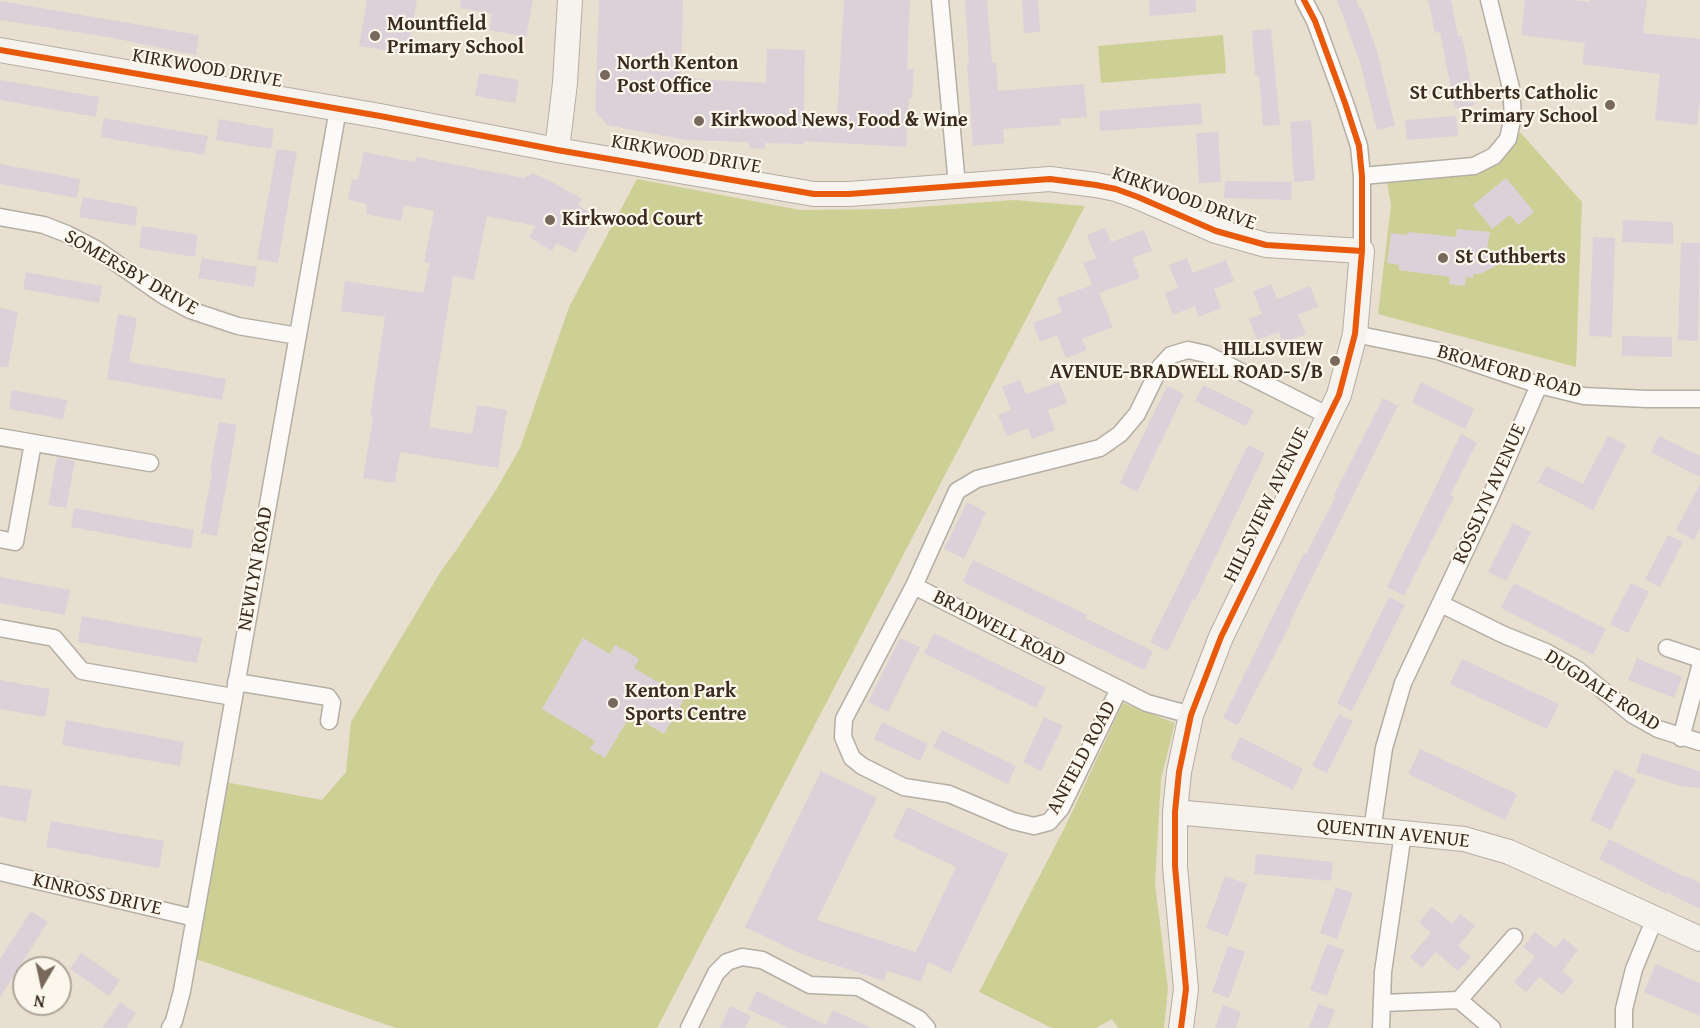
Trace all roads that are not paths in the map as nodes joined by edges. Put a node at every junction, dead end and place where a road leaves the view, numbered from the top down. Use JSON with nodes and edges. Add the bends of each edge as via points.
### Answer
{"nodes":[{"id":1,"x":570,"y":0,"type":"edge"},
{"id":2,"x":940,"y":0,"type":"edge"},
{"id":3,"x":1304,"y":0,"type":"edge"},
{"id":4,"x":1489,"y":0,"type":"edge"},
{"id":5,"x":0,"y":50,"type":"edge"},
{"id":6,"x":338,"y":109,"type":"junction"},
{"id":7,"x":557,"y":150,"type":"junction"},
{"id":8,"x":1362,"y":176,"type":"junction"},
{"id":9,"x":957,"y":185,"type":"junction"},
{"id":10,"x":0,"y":217,"type":"edge"},
{"id":11,"x":1362,"y":251,"type":"junction"},
{"id":12,"x":1355,"y":334,"type":"junction"},
{"id":13,"x":298,"y":336,"type":"junction"},
{"id":14,"x":1539,"y":384,"type":"junction"},
{"id":15,"x":1700,"y":399,"type":"edge"},
{"id":16,"x":1329,"y":416,"type":"junction"},
{"id":17,"x":0,"y":437,"type":"edge"},
{"id":18,"x":33,"y":443,"type":"junction"},
{"id":19,"x":150,"y":463,"type":"dead end"},
{"id":20,"x":0,"y":539,"type":"edge"},
{"id":21,"x":914,"y":586,"type":"junction"},
{"id":22,"x":1441,"y":604,"type":"junction"},
{"id":23,"x":0,"y":628,"type":"edge"},
{"id":24,"x":1667,"y":648,"type":"dead end"},
{"id":25,"x":1700,"y":659,"type":"edge"},
{"id":26,"x":1700,"y":667,"type":"edge"},
{"id":27,"x":1119,"y":688,"type":"junction"},
{"id":28,"x":234,"y":690,"type":"junction"},
{"id":29,"x":1191,"y":715,"type":"junction"},
{"id":30,"x":329,"y":721,"type":"dead end"},
{"id":31,"x":1682,"y":738,"type":"junction"},
{"id":32,"x":1700,"y":742,"type":"edge"},
{"id":33,"x":1175,"y":812,"type":"junction"},
{"id":34,"x":1372,"y":831,"type":"junction"},
{"id":35,"x":1403,"y":832,"type":"junction"},
{"id":36,"x":0,"y":872,"type":"edge"},
{"id":37,"x":195,"y":918,"type":"junction"},
{"id":38,"x":1655,"y":918,"type":"junction"},
{"id":39,"x":1514,"y":937,"type":"dead end"},
{"id":40,"x":1700,"y":939,"type":"edge"},
{"id":41,"x":1459,"y":1000,"type":"junction"},
{"id":42,"x":1382,"y":1003,"type":"junction"},
{"id":43,"x":170,"y":1028,"type":"edge"},
{"id":44,"x":689,"y":1028,"type":"edge"},
{"id":45,"x":927,"y":1028,"type":"edge"},
{"id":46,"x":1181,"y":1028,"type":"edge"},
{"id":47,"x":1382,"y":1028,"type":"edge"},
{"id":48,"x":1492,"y":1028,"type":"edge"},
{"id":49,"x":1624,"y":1028,"type":"edge"}],
"edges":[{"from":1,"to":7,"type":"street"},
{"from":2,"to":9,"type":"street"},
{"from":3,"to":8,"type":"street","name":"HILLSVIEW AVENUE","via":[[1345,103],[1359,146]]},
{"from":4,"to":8,"type":"street","via":[[1511,88],[1513,116],[1508,139],[1494,156],[1474,166]]},
{"from":5,"to":6,"type":"street","name":"KIRKWOOD DRIVE"},
{"from":6,"to":7,"type":"street","name":"KIRKWOOD DRIVE"},
{"from":6,"to":13,"type":"street","name":"NEWLYN ROAD"},
{"from":7,"to":9,"type":"street","name":"KIRKWOOD DRIVE","via":[[814,194]]},
{"from":8,"to":11,"type":"street","name":"HILLSVIEW AVENUE"},
{"from":9,"to":11,"type":"street","name":"KIRKWOOD DRIVE","via":[[1050,179],[1096,185],[1138,197],[1216,231],[1266,245]]},
{"from":10,"to":13,"type":"street","name":"SOMERSBY DRIVE","via":[[44,225],[67,234],[190,310],[238,326]]},
{"from":11,"to":12,"type":"street","name":"HILLSVIEW AVENUE"},
{"from":12,"to":14,"type":"street","name":"BROMFORD ROAD","via":[[1438,351]]},
{"from":12,"to":16,"type":"street","name":"HILLSVIEW AVENUE","via":[[1339,395]]},
{"from":13,"to":28,"type":"street","name":"NEWLYN ROAD"},
{"from":14,"to":15,"type":"street","name":"BROMFORD ROAD","via":[[1584,396]]},
{"from":14,"to":22,"type":"street","name":"ROSSLYN AVENUE"},
{"from":16,"to":21,"type":"street","name":"BRADWELL ROAD","via":[[1206,354],[1188,350],[1171,354],[1160,367],[1137,414],[1120,434],[1100,448],[977,479],[957,491]]},
{"from":16,"to":29,"type":"street","name":"HILLSVIEW AVENUE","via":[[1221,637]]},
{"from":17,"to":18,"type":"street"},
{"from":18,"to":19,"type":"street"},
{"from":18,"to":20,"type":"street","via":[[15,542]]},
{"from":21,"to":27,"type":"street","name":"BRADWELL ROAD"},
{"from":21,"to":27,"type":"street","name":"ANFIELD ROAD","via":[[844,719],[843,737],[852,758],[904,787],[949,794],[1013,821],[1034,826],[1049,822],[1061,808]]},
{"from":22,"to":31,"type":"street","name":"DUGDALE ROAD","via":[[1578,670],[1633,715]]},
{"from":22,"to":34,"type":"street","name":"ROSSLYN AVENUE","via":[[1403,683],[1384,748]]},
{"from":23,"to":28,"type":"street","via":[[54,638],[82,671]]},
{"from":24,"to":25,"type":"street"},
{"from":26,"to":31,"type":"street"},
{"from":27,"to":29,"type":"street","name":"BRADWELL ROAD","via":[[1147,703]]},
{"from":28,"to":30,"type":"street","via":[[328,697],[332,703]]},
{"from":28,"to":37,"type":"street","name":"NEWLYN ROAD"},
{"from":29,"to":33,"type":"street","name":"HILLSVIEW AVENUE"},
{"from":31,"to":32,"type":"street","name":"DUGDALE ROAD"},
{"from":33,"to":34,"type":"street","name":"QUENTIN AVENUE"},
{"from":33,"to":46,"type":"street","name":"HILLSVIEW AVENUE","via":[[1175,867],[1186,989]]},
{"from":34,"to":35,"type":"street","name":"QUENTIN AVENUE"},
{"from":35,"to":38,"type":"street","name":"QUENTIN AVENUE","via":[[1464,839],[1509,852]]},
{"from":35,"to":42,"type":"street"},
{"from":36,"to":37,"type":"street","name":"KINROSS DRIVE"},
{"from":37,"to":43,"type":"street","name":"NEWLYN ROAD","via":[[182,991]]},
{"from":38,"to":40,"type":"street","name":"QUENTIN AVENUE"},
{"from":38,"to":49,"type":"street","via":[[1634,969],[1624,1009]]},
{"from":39,"to":41,"type":"street"},
{"from":41,"to":42,"type":"street"},
{"from":41,"to":48,"type":"street"},
{"from":42,"to":47,"type":"street"},
{"from":44,"to":45,"type":"street","via":[[716,973],[727,962],[742,957],[762,960],[810,985],[858,987],[920,1019]]}]}
